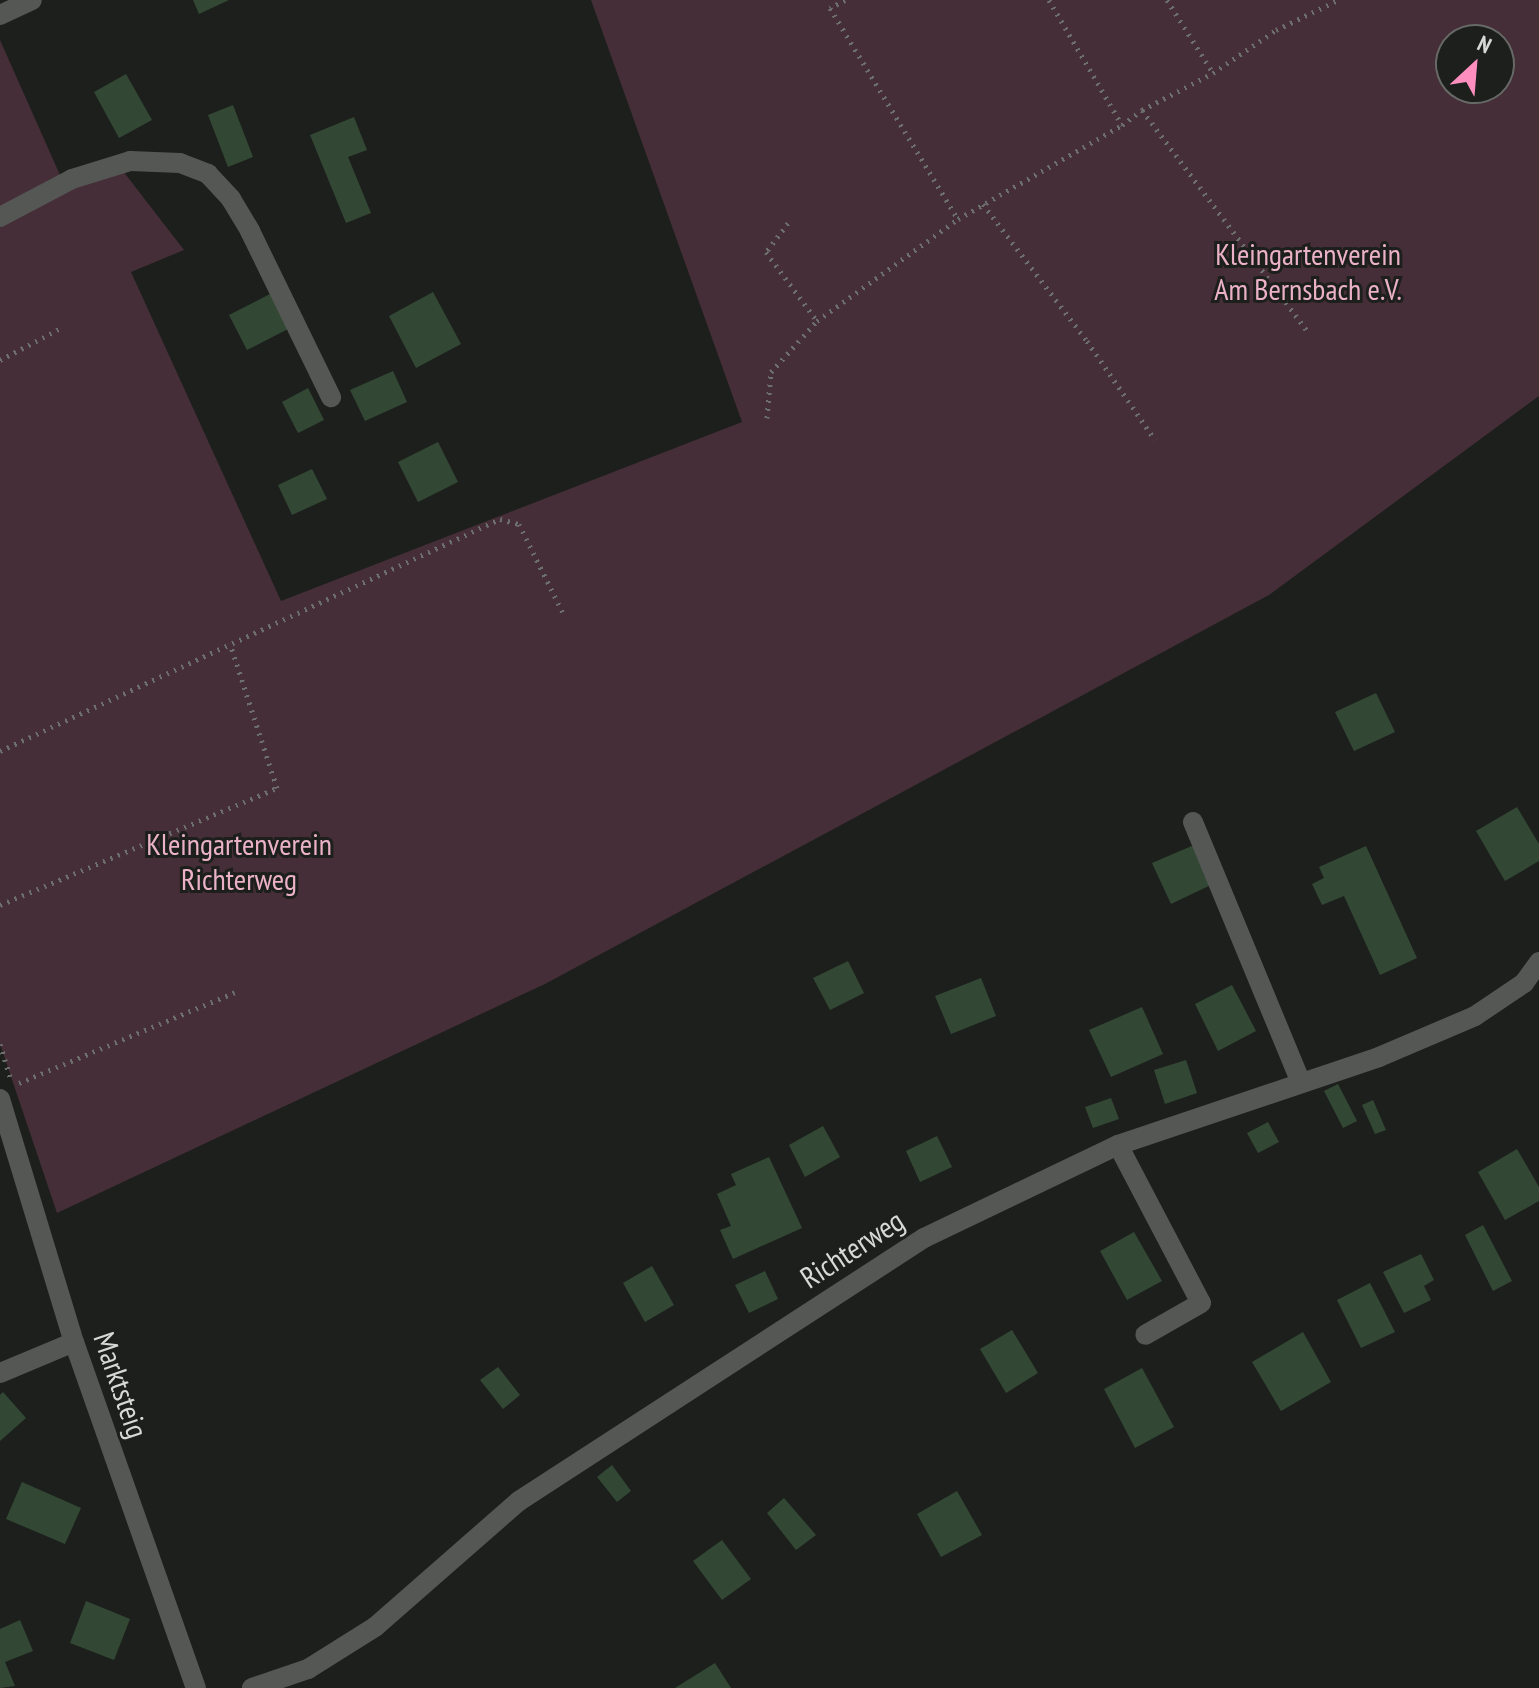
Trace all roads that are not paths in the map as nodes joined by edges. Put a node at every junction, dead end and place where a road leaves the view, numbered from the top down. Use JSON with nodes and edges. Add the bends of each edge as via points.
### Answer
{"nodes":[{"id":1,"x":32,"y":0,"type":"edge"},
{"id":2,"x":0,"y":15,"type":"edge"},
{"id":3,"x":0,"y":217,"type":"edge"},
{"id":4,"x":331,"y":397,"type":"dead end"},
{"id":5,"x":1193,"y":822,"type":"dead end"},
{"id":6,"x":1539,"y":962,"type":"edge"},
{"id":7,"x":1301,"y":1083,"type":"junction"},
{"id":8,"x":0,"y":1099,"type":"edge"},
{"id":9,"x":6,"y":1142,"type":"edge"},
{"id":10,"x":1118,"y":1145,"type":"junction"},
{"id":11,"x":1145,"y":1335,"type":"dead end"},
{"id":12,"x":74,"y":1342,"type":"junction"},
{"id":13,"x":0,"y":1373,"type":"edge"},
{"id":14,"x":196,"y":1688,"type":"edge"},
{"id":15,"x":252,"y":1688,"type":"edge"}],
"edges":[{"from":1,"to":2,"type":"street"},
{"from":3,"to":4,"type":"street","via":[[72,179],[130,161],[180,163],[208,174],[250,231]]},
{"from":5,"to":7,"type":"street"},
{"from":6,"to":7,"type":"street","name":"Richterweg","via":[[1524,983],[1475,1016]]},
{"from":7,"to":10,"type":"street","name":"Richterweg"},
{"from":8,"to":9,"type":"street","name":"Marktsteig"},
{"from":9,"to":12,"type":"street","name":"Marktsteig"},
{"from":10,"to":11,"type":"street","via":[[1201,1303]]},
{"from":10,"to":15,"type":"street","name":"Richterweg","via":[[924,1238],[519,1501],[375,1627],[308,1669]]},
{"from":12,"to":13,"type":"street"},
{"from":12,"to":14,"type":"street","name":"Marktsteig"}]}
